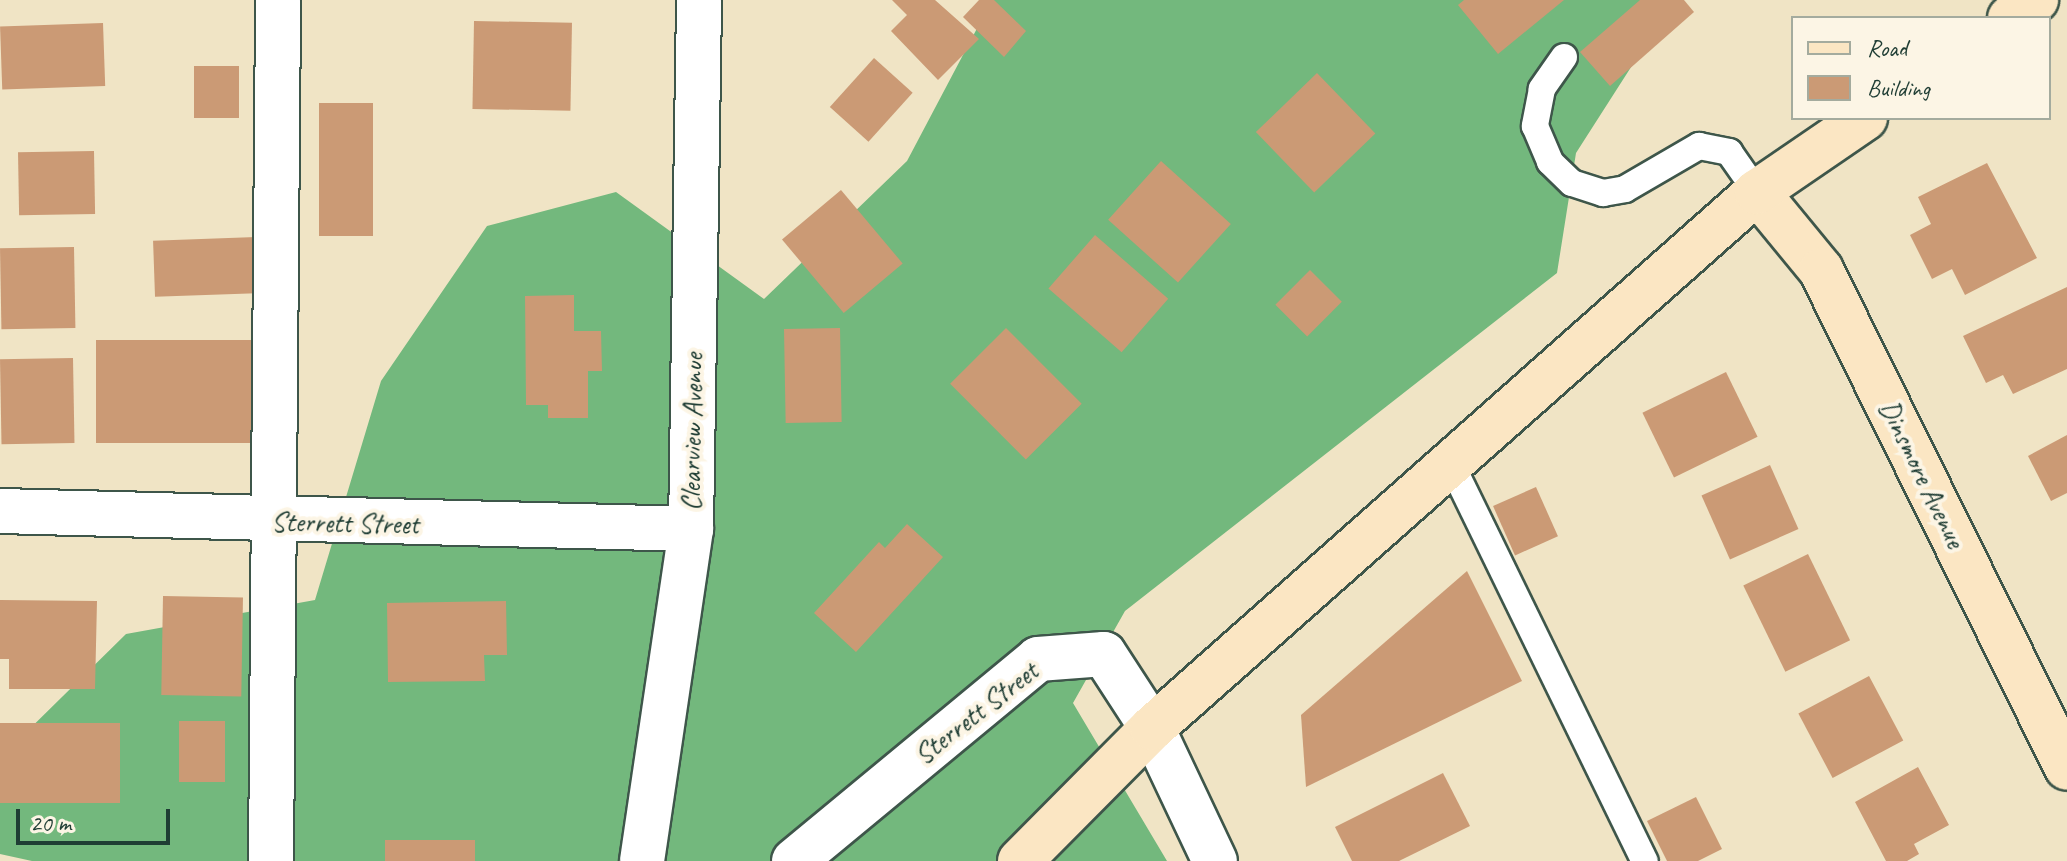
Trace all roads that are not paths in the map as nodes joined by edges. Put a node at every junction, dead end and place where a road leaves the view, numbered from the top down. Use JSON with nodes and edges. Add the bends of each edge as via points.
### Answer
{"nodes":[{"id":1,"x":278,"y":0,"type":"edge"},
{"id":2,"x":699,"y":0,"type":"edge"},
{"id":3,"x":2036,"y":0,"type":"edge"},
{"id":4,"x":2013,"y":16,"type":"edge"},
{"id":5,"x":1564,"y":57,"type":"dead end"},
{"id":6,"x":1862,"y":120,"type":"edge"},
{"id":7,"x":1757,"y":192,"type":"junction"},
{"id":8,"x":1451,"y":464,"type":"junction"},
{"id":9,"x":0,"y":511,"type":"edge"},
{"id":10,"x":273,"y":522,"type":"junction"},
{"id":11,"x":691,"y":529,"type":"junction"},
{"id":12,"x":1152,"y":728,"type":"junction"},
{"id":13,"x":2067,"y":768,"type":"edge"},
{"id":14,"x":271,"y":861,"type":"edge"},
{"id":15,"x":642,"y":861,"type":"edge"},
{"id":16,"x":794,"y":861,"type":"edge"},
{"id":17,"x":1020,"y":861,"type":"edge"},
{"id":18,"x":1215,"y":861,"type":"edge"},
{"id":19,"x":1645,"y":861,"type":"edge"}],
"edges":[{"from":1,"to":10,"type":"street"},
{"from":2,"to":11,"type":"street","name":"Clearview Avenue"},
{"from":3,"to":4,"type":"main road"},
{"from":5,"to":7,"type":"lane","via":[[1542,89],[1535,126],[1550,162],[1572,183],[1603,193],[1625,189],[1699,146],[1729,152]]},
{"from":6,"to":7,"type":"main road"},
{"from":7,"to":8,"type":"main road"},
{"from":7,"to":13,"type":"main road","name":"Dinsmore Avenue","via":[[1821,270]]},
{"from":8,"to":12,"type":"main road"},
{"from":8,"to":19,"type":"lane"},
{"from":9,"to":10,"type":"street","name":"Sterrett Street"},
{"from":10,"to":11,"type":"street","name":"Sterrett Street"},
{"from":10,"to":14,"type":"street"},
{"from":11,"to":15,"type":"street","name":"Clearview Avenue"},
{"from":12,"to":16,"type":"street","name":"Sterrett Street","via":[[1104,654],[1038,659]]},
{"from":12,"to":17,"type":"main road"},
{"from":12,"to":18,"type":"street"}]}
